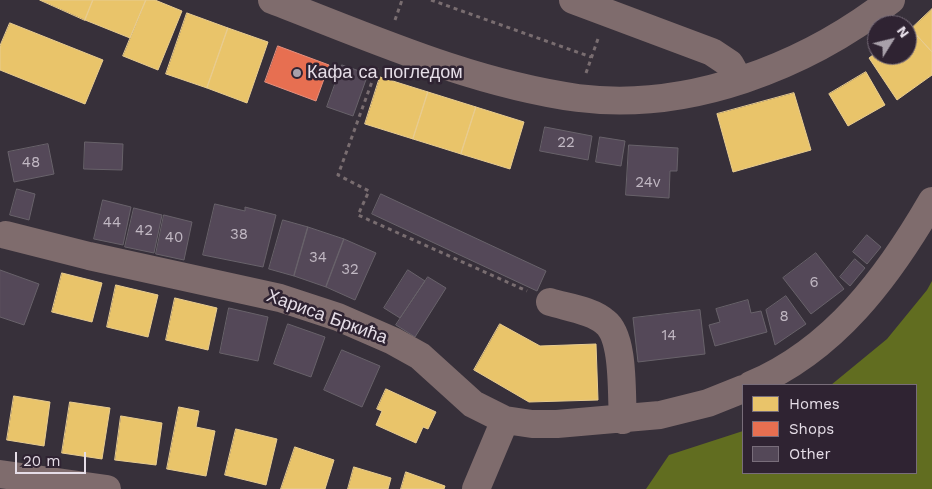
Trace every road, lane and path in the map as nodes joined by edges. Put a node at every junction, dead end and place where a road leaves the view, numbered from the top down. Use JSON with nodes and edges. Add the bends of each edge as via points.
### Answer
{"nodes":[{"id":1,"x":272,"y":0,"type":"edge"},
{"id":2,"x":431,"y":0,"type":"edge"},
{"id":3,"x":573,"y":0,"type":"edge"},
{"id":4,"x":891,"y":0,"type":"edge"},
{"id":5,"x":608,"y":13,"type":"junction"},
{"id":6,"x":386,"y":44,"type":"junction"},
{"id":7,"x":591,"y":58,"type":"junction"},
{"id":8,"x":739,"y":80,"type":"junction"},
{"id":9,"x":580,"y":98,"type":"junction"},
{"id":10,"x":932,"y":201,"type":"edge"},
{"id":11,"x":6,"y":235,"type":"dead end"},
{"id":12,"x":550,"y":302,"type":"joint"},
{"id":13,"x":753,"y":384,"type":"edge"},
{"id":14,"x":742,"y":388,"type":"edge"},
{"id":15,"x":505,"y":420,"type":"junction"},
{"id":16,"x":623,"y":420,"type":"junction"},
{"id":17,"x":0,"y":474,"type":"edge"},
{"id":18,"x":107,"y":489,"type":"edge"},
{"id":19,"x":476,"y":489,"type":"edge"}],
"edges":[{"from":1,"to":6,"type":"street"},
{"from":2,"to":7,"type":"path"},
{"from":3,"to":5,"type":"street"},
{"from":4,"to":8,"type":"street","via":[[847,32],[806,55]]},
{"from":5,"to":7,"type":"path"},
{"from":5,"to":8,"type":"street","via":[[722,57]]},
{"from":6,"to":9,"type":"street","via":[[470,73]]},
{"from":6,"to":12,"type":"path","via":[[338,175],[370,190],[358,215]]},
{"from":7,"to":9,"type":"path"},
{"from":8,"to":9,"type":"street","via":[[700,91],[631,100]]},
{"from":10,"to":13,"type":"street","via":[[891,266],[855,310],[809,352]]},
{"from":11,"to":15,"type":"street","name":"Хариса Бркића","via":[[280,298],[338,317],[393,340],[420,356],[473,404]]},
{"from":12,"to":16,"type":"street","via":[[594,316],[612,329],[618,349]]},
{"from":14,"to":16,"type":"street","name":"Хариса Бркића","via":[[708,403]]},
{"from":15,"to":16,"type":"street","name":"Хариса Бркића","via":[[532,424]]},
{"from":15,"to":19,"type":"street"},
{"from":17,"to":18,"type":"street"}]}
